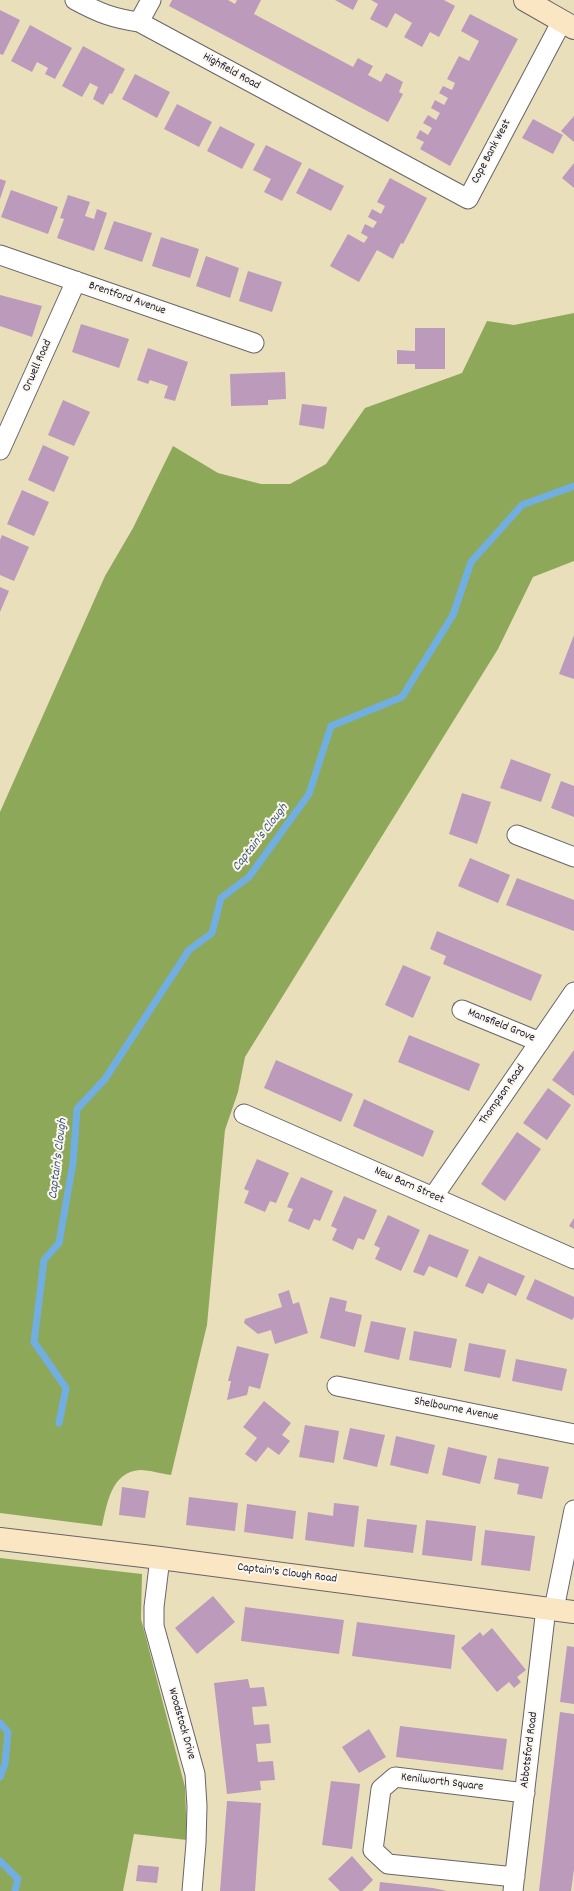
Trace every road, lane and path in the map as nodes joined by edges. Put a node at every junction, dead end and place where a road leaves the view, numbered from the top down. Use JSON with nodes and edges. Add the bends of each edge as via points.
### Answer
{"nodes":[{"id":1,"x":75,"y":0,"type":"edge"},
{"id":2,"x":151,"y":0,"type":"edge"},
{"id":3,"x":525,"y":0,"type":"edge"},
{"id":4,"x":139,"y":22,"type":"junction"},
{"id":5,"x":568,"y":24,"type":"edge"},
{"id":6,"x":383,"y":154,"type":"joint"},
{"id":7,"x":0,"y":254,"type":"edge"},
{"id":8,"x":76,"y":281,"type":"junction"},
{"id":9,"x":254,"y":343,"type":"dead end"},
{"id":10,"x":0,"y":450,"type":"edge"},
{"id":11,"x":517,"y":835,"type":"dead end"},
{"id":12,"x":574,"y":857,"type":"edge"},
{"id":13,"x":574,"y":992,"type":"edge"},
{"id":14,"x":462,"y":1010,"type":"dead end"},
{"id":15,"x":540,"y":1042,"type":"junction"},
{"id":16,"x":244,"y":1114,"type":"dead end"},
{"id":17,"x":433,"y":1197,"type":"junction"},
{"id":18,"x":574,"y":1259,"type":"edge"},
{"id":19,"x":337,"y":1386,"type":"dead end"},
{"id":20,"x":574,"y":1434,"type":"edge"},
{"id":21,"x":574,"y":1510,"type":"edge"},
{"id":22,"x":0,"y":1539,"type":"edge"},
{"id":23,"x":160,"y":1558,"type":"junction"},
{"id":24,"x":558,"y":1610,"type":"edge"},
{"id":25,"x":525,"y":1793,"type":"junction"},
{"id":26,"x":514,"y":1884,"type":"edge"},
{"id":27,"x":192,"y":1891,"type":"edge"}],
"edges":[{"from":1,"to":4,"type":"street","name":"Highfield Road","via":[[104,15]]},
{"from":2,"to":4,"type":"street"},
{"from":3,"to":5,"type":"street"},
{"from":4,"to":6,"type":"street","name":"Highfield Road"},
{"from":5,"to":6,"type":"street","name":"Cope Bank West","via":[[468,199]]},
{"from":7,"to":8,"type":"street","name":"Brentford Avenue"},
{"from":8,"to":9,"type":"street","name":"Brentford Avenue"},
{"from":8,"to":10,"type":"street","name":"Orwell Road"},
{"from":11,"to":12,"type":"street"},
{"from":13,"to":15,"type":"street","name":"Thompson Road"},
{"from":14,"to":15,"type":"street","name":"Mansfield Grove"},
{"from":15,"to":17,"type":"street","name":"Thompson Road"},
{"from":16,"to":17,"type":"street","name":"New Barn Street"},
{"from":17,"to":18,"type":"street","name":"New Barn Street"},
{"from":19,"to":20,"type":"street","name":"Shelbourne Avenue"},
{"from":21,"to":24,"type":"street","name":"Abbotsford Road"},
{"from":22,"to":23,"type":"street","name":"Captain's Clough Road"},
{"from":23,"to":24,"type":"street","name":"Captain's Clough Road"},
{"from":23,"to":27,"type":"street","name":"Woodstock Drive","via":[[154,1626],[195,1774],[197,1806]]},
{"from":24,"to":25,"type":"street","name":"Abbotsford Road"},
{"from":25,"to":26,"type":"street","name":"Abbotsford Road"},
{"from":25,"to":26,"type":"street","name":"Kenilworth Square","via":[[395,1777],[381,1789],[374,1850],[388,1864]]}]}
